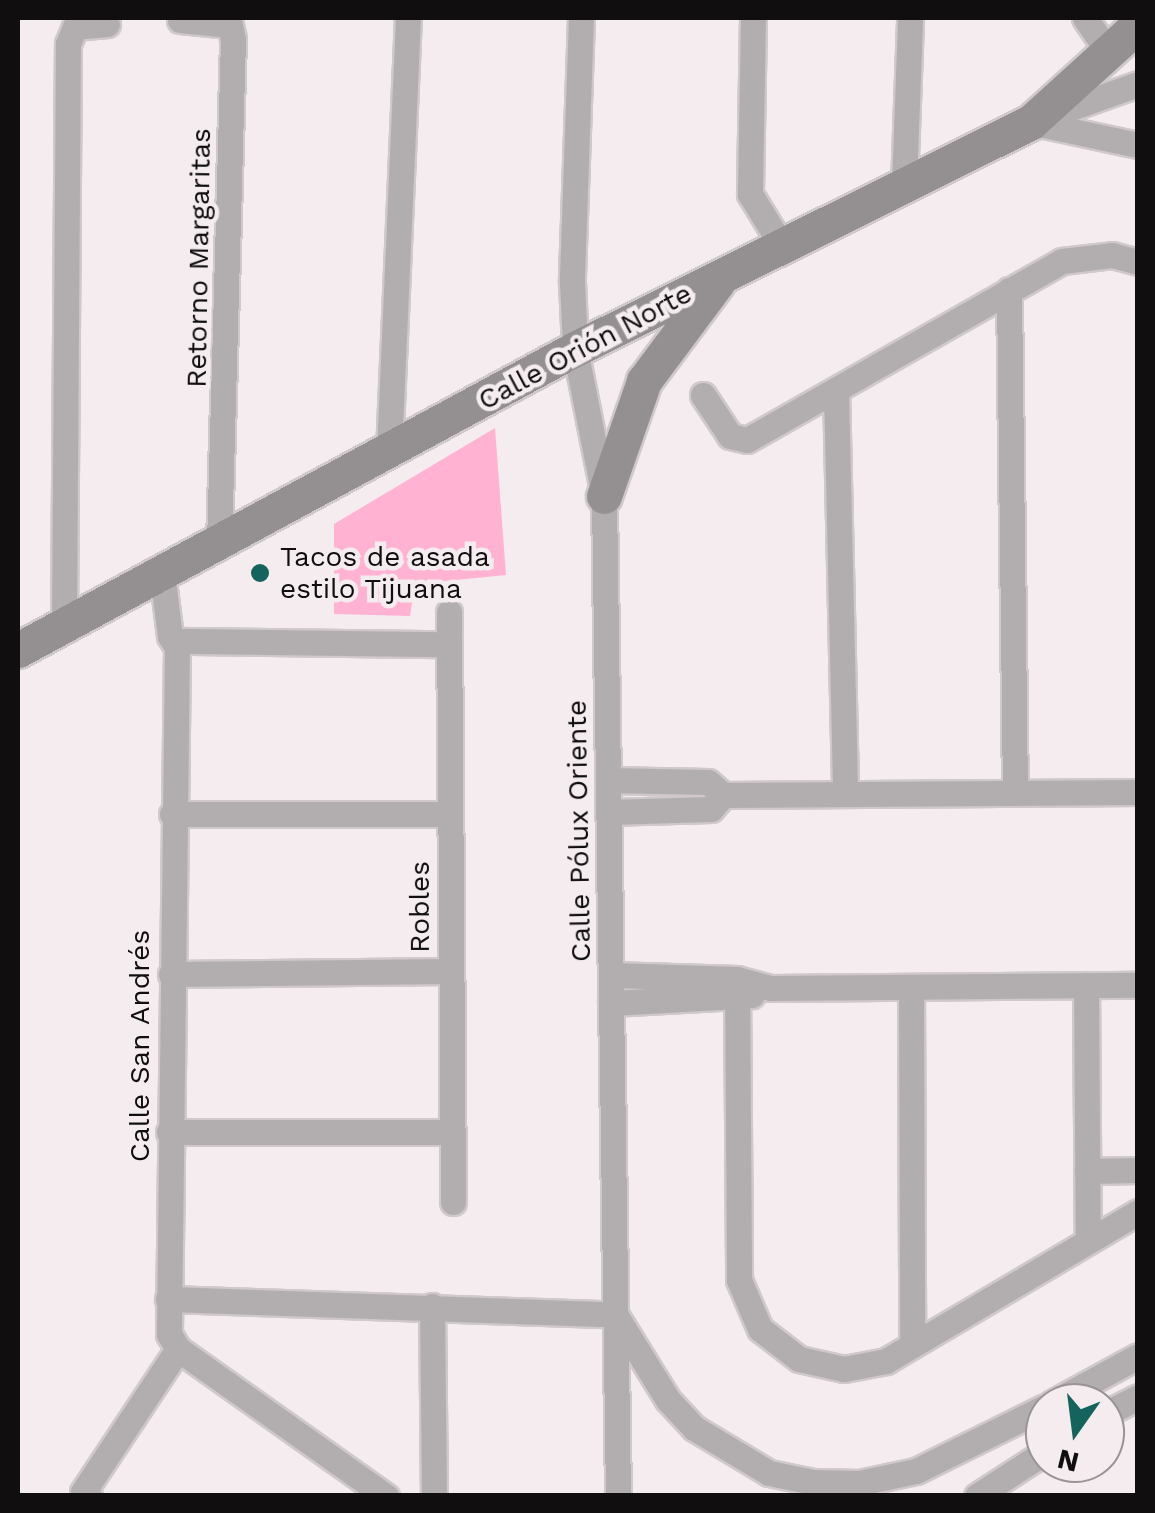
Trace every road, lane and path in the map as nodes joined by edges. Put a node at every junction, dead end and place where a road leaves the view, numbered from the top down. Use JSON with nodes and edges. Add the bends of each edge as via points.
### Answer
{"nodes":[{"id":1,"x":408,"y":18,"type":"edge"},
{"id":2,"x":581,"y":18,"type":"edge"},
{"id":3,"x":753,"y":18,"type":"edge"},
{"id":4,"x":910,"y":18,"type":"edge"},
{"id":5,"x":1085,"y":18,"type":"edge"},
{"id":6,"x":180,"y":20,"type":"edge"},
{"id":7,"x":107,"y":24,"type":"dead end"},
{"id":8,"x":1138,"y":25,"type":"edge"},
{"id":9,"x":1108,"y":51,"type":"junction"},
{"id":10,"x":1138,"y":84,"type":"edge"},
{"id":11,"x":1030,"y":122,"type":"junction"},
{"id":12,"x":1138,"y":145,"type":"edge"},
{"id":13,"x":904,"y":185,"type":"junction"},
{"id":14,"x":782,"y":246,"type":"junction"},
{"id":15,"x":1138,"y":262,"type":"edge"},
{"id":16,"x":724,"y":275,"type":"junction"},
{"id":17,"x":1010,"y":290,"type":"junction"},
{"id":18,"x":575,"y":349,"type":"junction"},
{"id":19,"x":836,"y":390,"type":"junction"},
{"id":20,"x":703,"y":395,"type":"dead end"},
{"id":21,"x":389,"y":452,"type":"junction"},
{"id":22,"x":604,"y":496,"type":"junction"},
{"id":23,"x":220,"y":542,"type":"junction"},
{"id":24,"x":169,"y":569,"type":"junction"},
{"id":25,"x":448,"y":612,"type":"dead end"},
{"id":26,"x":64,"y":626,"type":"junction"},
{"id":27,"x":181,"y":644,"type":"junction"},
{"id":28,"x":448,"y":644,"type":"junction"},
{"id":29,"x":18,"y":650,"type":"edge"},
{"id":30,"x":608,"y":780,"type":"junction"},
{"id":31,"x":1016,"y":792,"type":"junction"},
{"id":32,"x":1138,"y":792,"type":"edge"},
{"id":33,"x":845,"y":794,"type":"junction"},
{"id":34,"x":723,"y":795,"type":"junction"},
{"id":35,"x":608,"y":812,"type":"junction"},
{"id":36,"x":172,"y":814,"type":"junction"},
{"id":37,"x":450,"y":814,"type":"junction"},
{"id":38,"x":451,"y":971,"type":"junction"},
{"id":39,"x":171,"y":974,"type":"junction"},
{"id":40,"x":610,"y":975,"type":"junction"},
{"id":41,"x":1086,"y":985,"type":"junction"},
{"id":42,"x":1138,"y":985,"type":"edge"},
{"id":43,"x":911,"y":987,"type":"junction"},
{"id":44,"x":736,"y":990,"type":"junction"},
{"id":45,"x":611,"y":1003,"type":"junction"},
{"id":46,"x":170,"y":1132,"type":"junction"},
{"id":47,"x":452,"y":1132,"type":"junction"},
{"id":48,"x":1138,"y":1170,"type":"edge"},
{"id":49,"x":1087,"y":1171,"type":"junction"},
{"id":50,"x":453,"y":1202,"type":"dead end"},
{"id":51,"x":1138,"y":1212,"type":"edge"},
{"id":52,"x":1088,"y":1241,"type":"junction"},
{"id":53,"x":168,"y":1299,"type":"junction"},
{"id":54,"x":432,"y":1306,"type":"junction"},
{"id":55,"x":616,"y":1315,"type":"junction"},
{"id":56,"x":912,"y":1345,"type":"junction"},
{"id":57,"x":178,"y":1349,"type":"junction"},
{"id":58,"x":1138,"y":1356,"type":"edge"},
{"id":59,"x":1089,"y":1383,"type":"edge"},
{"id":60,"x":1025,"y":1417,"type":"edge"},
{"id":61,"x":1025,"y":1465,"type":"edge"},
{"id":62,"x":86,"y":1494,"type":"edge"},
{"id":63,"x":386,"y":1496,"type":"edge"},
{"id":64,"x":434,"y":1496,"type":"edge"},
{"id":65,"x":618,"y":1496,"type":"edge"},
{"id":66,"x":977,"y":1496,"type":"edge"}],
"edges":[{"from":1,"to":21,"type":"street"},
{"from":2,"to":18,"type":"street","name":"Calle Pólux Oriente"},
{"from":3,"to":14,"type":"street","via":[[750,194]]},
{"from":4,"to":13,"type":"street"},
{"from":5,"to":9,"type":"street"},
{"from":6,"to":23,"type":"street","name":"Retorno Margaritas","via":[[230,25],[234,39]]},
{"from":7,"to":26,"type":"street","via":[[75,27],[68,44]]},
{"from":8,"to":9,"type":"street","name":"Calle Orión Norte"},
{"from":9,"to":11,"type":"street","name":"Calle Orión Norte"},
{"from":10,"to":11,"type":"street"},
{"from":11,"to":12,"type":"street"},
{"from":11,"to":13,"type":"street","name":"Calle Orión Norte"},
{"from":13,"to":14,"type":"street","name":"Calle Orión Norte"},
{"from":14,"to":16,"type":"street","name":"Calle Orión Norte"},
{"from":15,"to":17,"type":"street","via":[[1088,254],[1062,260]]},
{"from":16,"to":18,"type":"street","name":"Calle Orión Norte"},
{"from":16,"to":22,"type":"street","via":[[644,381]]},
{"from":17,"to":19,"type":"street"},
{"from":17,"to":31,"type":"street"},
{"from":18,"to":21,"type":"street","name":"Calle Orión Norte"},
{"from":18,"to":22,"type":"street","name":"Calle Pólux Oriente"},
{"from":19,"to":20,"type":"street","via":[[738,442]]},
{"from":19,"to":33,"type":"street"},
{"from":21,"to":23,"type":"street","name":"Calle Orión Norte"},
{"from":22,"to":30,"type":"street","name":"Calle Pólux Oriente"},
{"from":23,"to":24,"type":"street","name":"Calle Orión Norte"},
{"from":24,"to":26,"type":"street","name":"Calle Orión Norte"},
{"from":24,"to":27,"type":"street","name":"Calle San Andrés","via":[[170,636]]},
{"from":25,"to":28,"type":"street","name":"Robles"},
{"from":26,"to":29,"type":"street","name":"Calle Orión Norte"},
{"from":27,"to":28,"type":"street"},
{"from":27,"to":36,"type":"street","name":"Calle San Andrés"},
{"from":28,"to":37,"type":"street","name":"Robles"},
{"from":30,"to":34,"type":"street","via":[[708,782]]},
{"from":30,"to":35,"type":"street","name":"Calle Pólux Oriente"},
{"from":31,"to":32,"type":"street"},
{"from":31,"to":33,"type":"street"},
{"from":33,"to":34,"type":"street"},
{"from":34,"to":35,"type":"street","via":[[711,809]]},
{"from":35,"to":40,"type":"street","name":"Calle Pólux Oriente"},
{"from":36,"to":37,"type":"street"},
{"from":36,"to":39,"type":"street","name":"Calle San Andrés"},
{"from":37,"to":38,"type":"street","name":"Robles"},
{"from":38,"to":39,"type":"street"},
{"from":38,"to":47,"type":"street","name":"Robles"},
{"from":39,"to":46,"type":"street","name":"Calle San Andrés"},
{"from":40,"to":44,"type":"street"},
{"from":40,"to":45,"type":"street","name":"Calle Pólux Oriente"},
{"from":41,"to":42,"type":"street"},
{"from":41,"to":43,"type":"street"},
{"from":41,"to":49,"type":"street"},
{"from":43,"to":44,"type":"street"},
{"from":43,"to":56,"type":"street"},
{"from":44,"to":45,"type":"street"},
{"from":44,"to":56,"type":"street","via":[[739,1280],[748,1310],[773,1342],[813,1365],[844,1369],[886,1360]]},
{"from":45,"to":55,"type":"street","name":"Calle Pólux Oriente"},
{"from":46,"to":47,"type":"street"},
{"from":46,"to":53,"type":"street","name":"Calle San Andrés"},
{"from":47,"to":50,"type":"street","name":"Robles"},
{"from":48,"to":49,"type":"street"},
{"from":49,"to":52,"type":"street"},
{"from":51,"to":52,"type":"street"},
{"from":52,"to":56,"type":"street"},
{"from":53,"to":54,"type":"street"},
{"from":53,"to":57,"type":"street","name":"Calle San Andrés","via":[[169,1334]]},
{"from":54,"to":55,"type":"street"},
{"from":54,"to":64,"type":"street"},
{"from":55,"to":60,"type":"street","via":[[668,1400],[694,1428],[769,1473],[859,1483],[916,1472]]},
{"from":55,"to":65,"type":"street","name":"Calle Pólux Oriente"},
{"from":57,"to":62,"type":"street"},
{"from":57,"to":63,"type":"street"},
{"from":58,"to":59,"type":"street"},
{"from":61,"to":66,"type":"street"}]}
